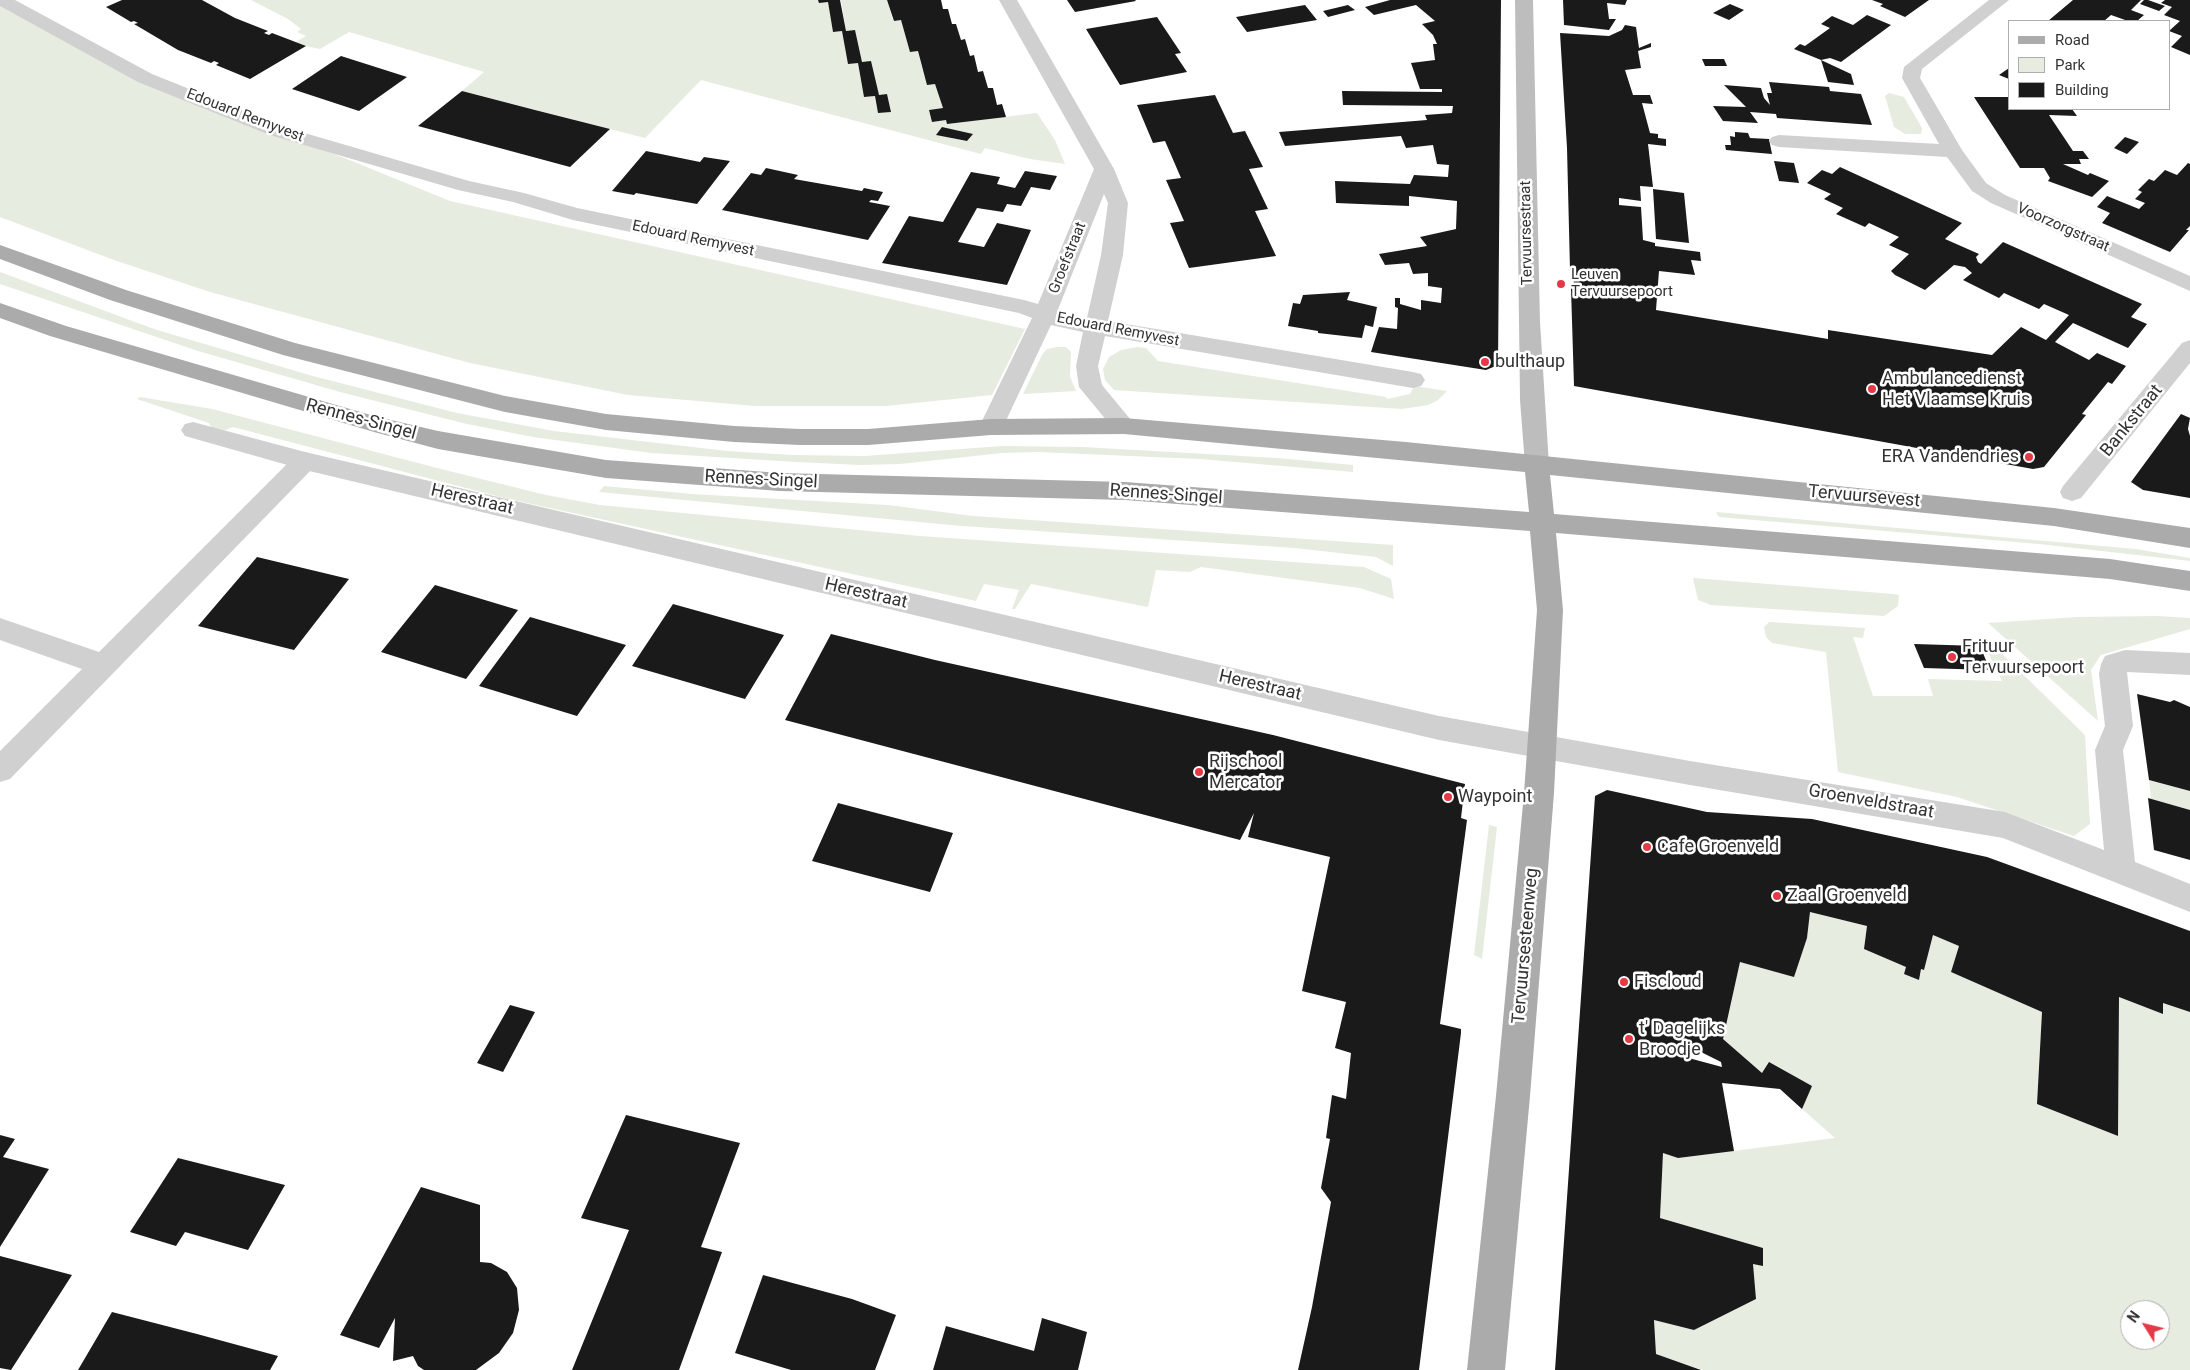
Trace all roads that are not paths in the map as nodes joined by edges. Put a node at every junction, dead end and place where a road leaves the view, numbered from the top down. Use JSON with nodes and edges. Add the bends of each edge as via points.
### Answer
{"nodes":[{"id":1,"x":2,"y":0,"type":"edge"},
{"id":2,"x":1008,"y":0,"type":"edge"},
{"id":3,"x":1524,"y":0,"type":"edge"},
{"id":4,"x":2000,"y":0,"type":"edge"},
{"id":5,"x":1779,"y":141,"type":"dead end"},
{"id":6,"x":1953,"y":151,"type":"junction"},
{"id":7,"x":1104,"y":169,"type":"junction"},
{"id":8,"x":0,"y":252,"type":"edge"},
{"id":9,"x":2190,"y":284,"type":"edge"},
{"id":10,"x":0,"y":310,"type":"edge"},
{"id":11,"x":1045,"y":315,"type":"junction"},
{"id":12,"x":1096,"y":328,"type":"junction"},
{"id":13,"x":2190,"y":348,"type":"edge"},
{"id":14,"x":1413,"y":380,"type":"dead end"},
{"id":15,"x":1124,"y":426,"type":"junction"},
{"id":16,"x":991,"y":427,"type":"junction"},
{"id":17,"x":193,"y":430,"type":"dead end"},
{"id":18,"x":304,"y":461,"type":"junction"},
{"id":19,"x":1537,"y":465,"type":"junction"},
{"id":20,"x":2072,"y":492,"type":"dead end"},
{"id":21,"x":1542,"y":522,"type":"junction"},
{"id":22,"x":2190,"y":538,"type":"edge"},
{"id":23,"x":2190,"y":581,"type":"edge"},
{"id":24,"x":0,"y":629,"type":"edge"},
{"id":25,"x":2190,"y":664,"type":"edge"},
{"id":26,"x":103,"y":665,"type":"junction"},
{"id":27,"x":1542,"y":746,"type":"junction"},
{"id":28,"x":0,"y":770,"type":"edge"},
{"id":29,"x":2121,"y":872,"type":"junction"},
{"id":30,"x":2190,"y":898,"type":"edge"},
{"id":31,"x":1486,"y":1370,"type":"edge"}],
"edges":[{"from":1,"to":11,"type":"street","name":"Edouard Remyvest","via":[[145,78],[278,131],[573,214],[1024,306]]},
{"from":2,"to":7,"type":"street","name":"Groefstraat"},
{"from":3,"to":19,"type":"street","name":"Tervuursestraat","via":[[1529,332]]},
{"from":4,"to":6,"type":"street","name":"Voorzorgstraat","via":[[1913,67],[1911,78]]},
{"from":5,"to":6,"type":"street"},
{"from":6,"to":9,"type":"street","name":"Voorzorgstraat","via":[[1979,186],[1998,199]]},
{"from":7,"to":11,"type":"street","name":"Groefstraat"},
{"from":7,"to":12,"type":"street","name":"Groefstraat","via":[[1118,203],[1112,255]]},
{"from":8,"to":16,"type":"main road","via":[[134,300],[290,350],[505,404],[597,420],[734,434],[868,437]]},
{"from":10,"to":21,"type":"main road","name":"Rennes-Singel","via":[[58,331],[374,424],[438,440],[606,469],[780,482],[1125,491]]},
{"from":11,"to":12,"type":"street","name":"Edouard Remyvest"},
{"from":11,"to":16,"type":"street","name":"Groefstraat"},
{"from":12,"to":14,"type":"street","name":"Edouard Remyvest"},
{"from":12,"to":15,"type":"street","name":"Groefstraat","via":[[1087,366],[1088,378],[1097,396]]},
{"from":13,"to":20,"type":"street","name":"Bankstraat"},
{"from":15,"to":16,"type":"main road"},
{"from":15,"to":19,"type":"main road"},
{"from":17,"to":18,"type":"street","name":"Herestraat"},
{"from":18,"to":26,"type":"street"},
{"from":18,"to":27,"type":"street","name":"Herestraat","via":[[1382,715]]},
{"from":19,"to":21,"type":"main road","name":"Tervuursesteenweg"},
{"from":19,"to":22,"type":"main road","name":"Tervuursevest","via":[[2054,517]]},
{"from":21,"to":23,"type":"main road","via":[[2110,569]]},
{"from":21,"to":27,"type":"main road","name":"Tervuursesteenweg","via":[[1550,610]]},
{"from":24,"to":26,"type":"street"},
{"from":25,"to":29,"type":"street","via":[[2125,661],[2115,664],[2113,674],[2119,726],[2109,750]]},
{"from":26,"to":28,"type":"street"},
{"from":27,"to":29,"type":"street","name":"Groenveldstraat","via":[[2005,825]]},
{"from":27,"to":31,"type":"main road","name":"Tervuursesteenweg"},
{"from":29,"to":30,"type":"street","name":"Groenveldstraat"}]}
